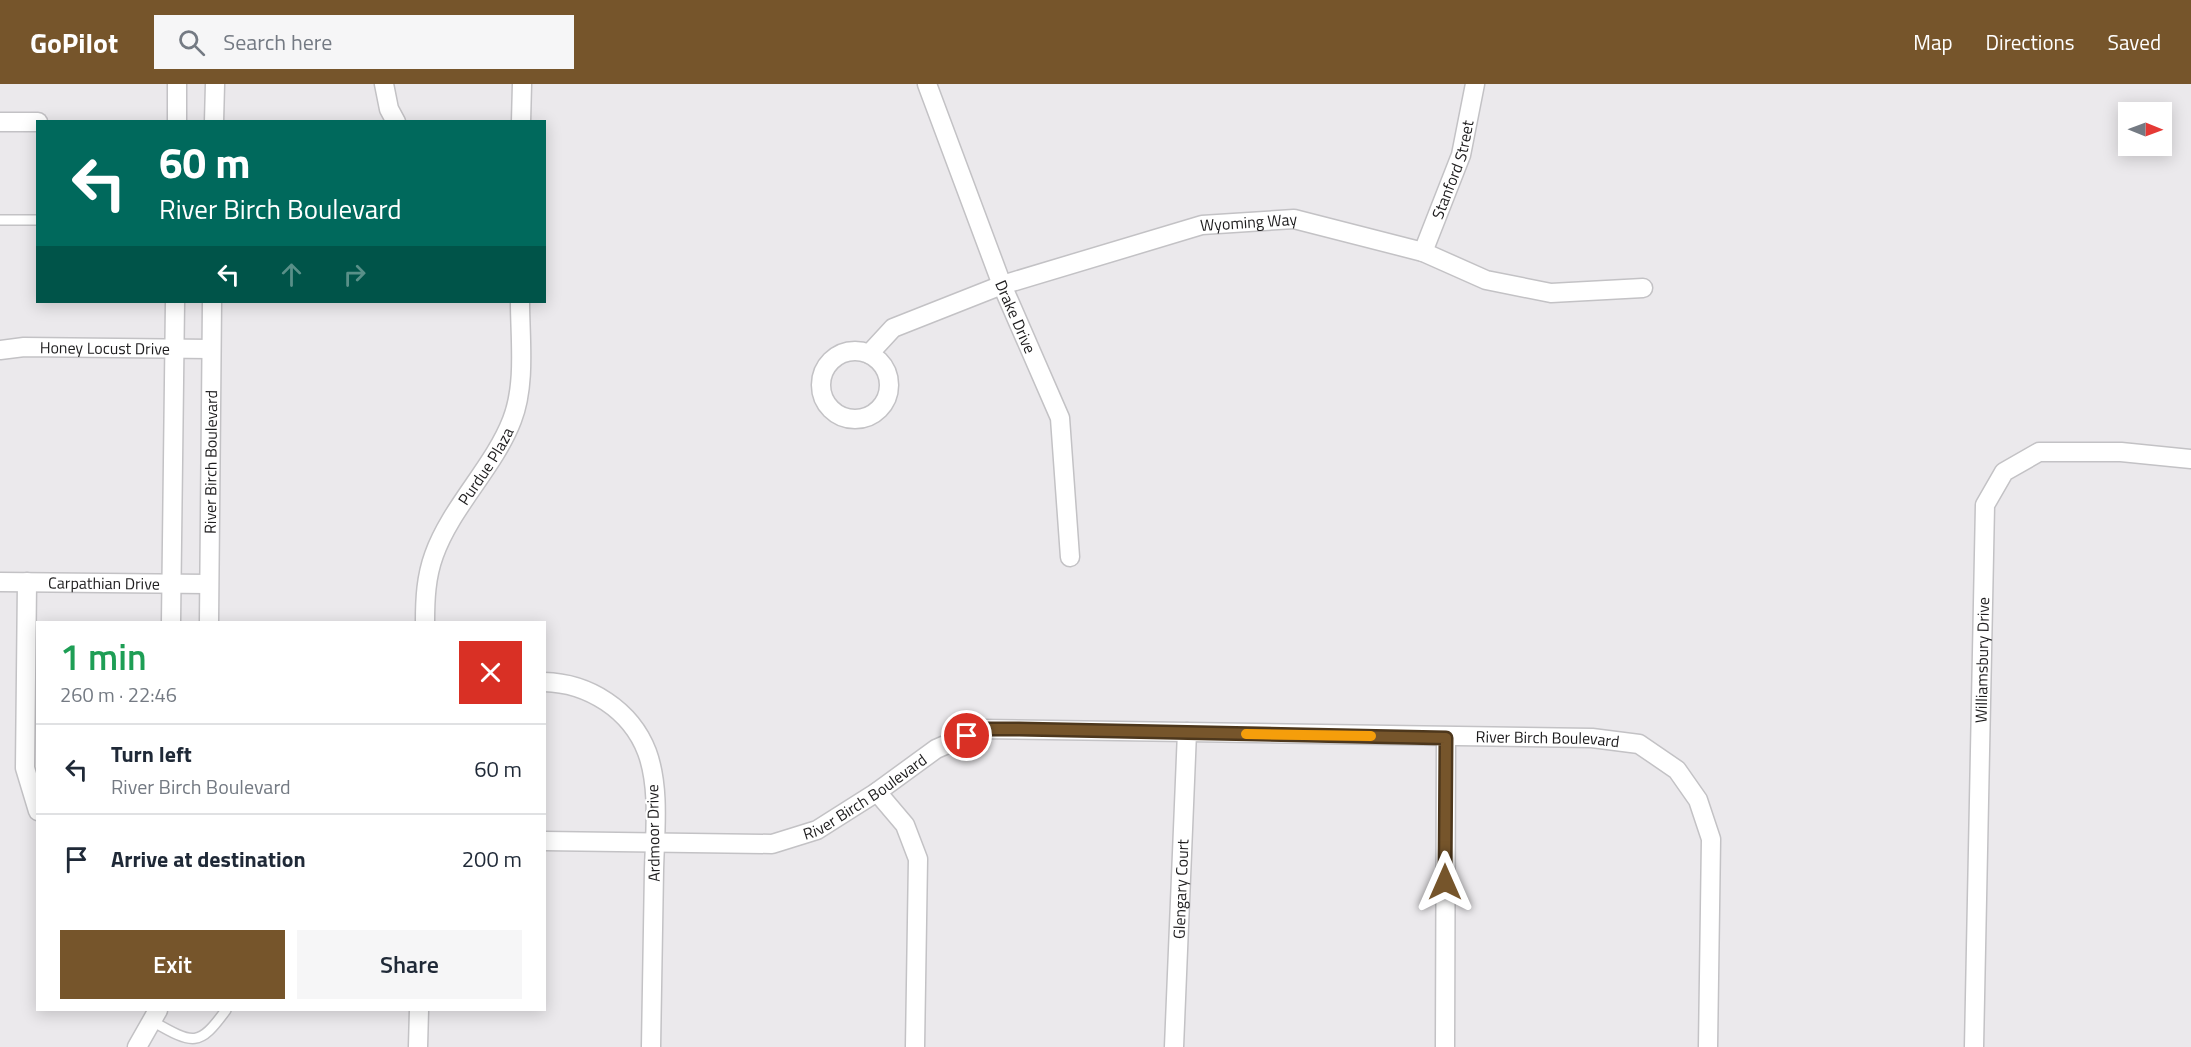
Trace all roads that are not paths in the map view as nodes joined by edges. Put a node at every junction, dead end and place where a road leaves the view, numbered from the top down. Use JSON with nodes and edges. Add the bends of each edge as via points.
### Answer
{"nodes":[{"id":1,"x":177,"y":84,"type":"edge"},
{"id":2,"x":215,"y":84,"type":"edge"},
{"id":3,"x":384,"y":84,"type":"edge"},
{"id":4,"x":522,"y":84,"type":"edge"},
{"id":5,"x":927,"y":84,"type":"edge"},
{"id":6,"x":1475,"y":84,"type":"edge"},
{"id":7,"x":177,"y":120,"type":"edge"},
{"id":8,"x":214,"y":120,"type":"edge"},
{"id":9,"x":395,"y":120,"type":"edge"},
{"id":10,"x":521,"y":120,"type":"edge"},
{"id":11,"x":0,"y":122,"type":"edge"},
{"id":12,"x":36,"y":122,"type":"edge"},
{"id":13,"x":0,"y":220,"type":"edge"},
{"id":14,"x":36,"y":220,"type":"edge"},
{"id":15,"x":1423,"y":252,"type":"junction"},
{"id":16,"x":1002,"y":285,"type":"junction"},
{"id":17,"x":1643,"y":288,"type":"dead end"},
{"id":18,"x":175,"y":303,"type":"edge"},
{"id":19,"x":212,"y":303,"type":"edge"},
{"id":20,"x":520,"y":303,"type":"edge"},
{"id":21,"x":174,"y":349,"type":"junction"},
{"id":22,"x":211,"y":349,"type":"junction"},
{"id":23,"x":0,"y":350,"type":"edge"},
{"id":24,"x":869,"y":354,"type":"dead end"},
{"id":25,"x":2191,"y":459,"type":"edge"},
{"id":26,"x":1070,"y":557,"type":"dead end"},
{"id":27,"x":0,"y":582,"type":"edge"},
{"id":28,"x":27,"y":582,"type":"junction"},
{"id":29,"x":208,"y":584,"type":"junction"},
{"id":30,"x":172,"y":585,"type":"junction"},
{"id":31,"x":171,"y":621,"type":"edge"},
{"id":32,"x":209,"y":621,"type":"edge"},
{"id":33,"x":425,"y":621,"type":"edge"},
{"id":34,"x":546,"y":682,"type":"edge"},
{"id":35,"x":1187,"y":732,"type":"junction"},
{"id":36,"x":1446,"y":738,"type":"junction"},
{"id":37,"x":877,"y":792,"type":"junction"},
{"id":38,"x":36,"y":804,"type":"edge"},
{"id":39,"x":546,"y":841,"type":"edge"},
{"id":40,"x":655,"y":842,"type":"junction"},
{"id":41,"x":225,"y":1011,"type":"edge"},
{"id":42,"x":419,"y":1011,"type":"edge"},
{"id":43,"x":155,"y":1016,"type":"edge"},
{"id":44,"x":137,"y":1047,"type":"edge"},
{"id":45,"x":418,"y":1047,"type":"edge"},
{"id":46,"x":651,"y":1047,"type":"edge"},
{"id":47,"x":915,"y":1047,"type":"edge"},
{"id":48,"x":1174,"y":1047,"type":"edge"},
{"id":49,"x":1445,"y":1047,"type":"edge"},
{"id":50,"x":1708,"y":1047,"type":"edge"},
{"id":51,"x":1974,"y":1047,"type":"edge"}],
"edges":[{"from":1,"to":7,"type":"street"},
{"from":2,"to":8,"type":"street"},
{"from":3,"to":9,"type":"street"},
{"from":4,"to":10,"type":"street"},
{"from":5,"to":16,"type":"street","name":"Drake Drive"},
{"from":6,"to":15,"type":"street","name":"Stanford Street","via":[[1461,154]]},
{"from":11,"to":12,"type":"street"},
{"from":13,"to":14,"type":"lane"},
{"from":15,"to":16,"type":"street","name":"Wyoming Way","via":[[1294,219],[1202,225]]},
{"from":15,"to":17,"type":"street","name":"Wyoming Way","via":[[1486,280],[1551,293]]},
{"from":16,"to":24,"type":"street","name":"Wyoming Way","via":[[893,328]]},
{"from":16,"to":26,"type":"street","name":"Drake Drive","via":[[1060,418]]},
{"from":18,"to":21,"type":"street"},
{"from":19,"to":22,"type":"street","name":"River Birch Boulevard"},
{"from":20,"to":33,"type":"street","name":"Purdue Plaza","via":[[516,410],[507,433],[437,547],[428,579]]},
{"from":21,"to":22,"type":"street","name":"Honey Locust Drive"},
{"from":21,"to":23,"type":"street","name":"Honey Locust Drive","via":[[24,346]]},
{"from":21,"to":30,"type":"street"},
{"from":22,"to":29,"type":"street","name":"River Birch Boulevard"},
{"from":25,"to":51,"type":"street","name":"Williamsbury Drive","via":[[2121,452],[2039,452],[2004,472],[1985,505]]},
{"from":27,"to":28,"type":"street","name":"Carpathian Drive"},
{"from":28,"to":30,"type":"street","name":"Carpathian Drive"},
{"from":28,"to":38,"type":"street","via":[[25,768]]},
{"from":29,"to":30,"type":"street","name":"Carpathian Drive"},
{"from":29,"to":32,"type":"street","name":"River Birch Boulevard"},
{"from":30,"to":31,"type":"street"},
{"from":34,"to":40,"type":"street","name":"Ardmoor Drive","via":[[571,685],[599,697],[622,714],[636,731],[652,771]]},
{"from":35,"to":36,"type":"street","name":"River Birch Boulevard"},
{"from":35,"to":37,"type":"street","name":"River Birch Boulevard","via":[[982,729],[936,749]]},
{"from":35,"to":48,"type":"street","name":"Glengary Court"},
{"from":36,"to":49,"type":"street"},
{"from":36,"to":50,"type":"street","name":"River Birch Boulevard","via":[[1592,738],[1639,744],[1677,770],[1698,800],[1711,839]]},
{"from":37,"to":40,"type":"street","name":"River Birch Boulevard","via":[[817,830],[772,844]]},
{"from":37,"to":47,"type":"street","via":[[905,825],[918,859]]},
{"from":39,"to":40,"type":"street","name":"River Birch Boulevard"},
{"from":40,"to":46,"type":"street","name":"Ardmoor Drive"},
{"from":41,"to":43,"type":"lane","via":[[212,1034],[199,1042],[188,1042]]},
{"from":42,"to":45,"type":"street"},
{"from":43,"to":44,"type":"street"}]}
